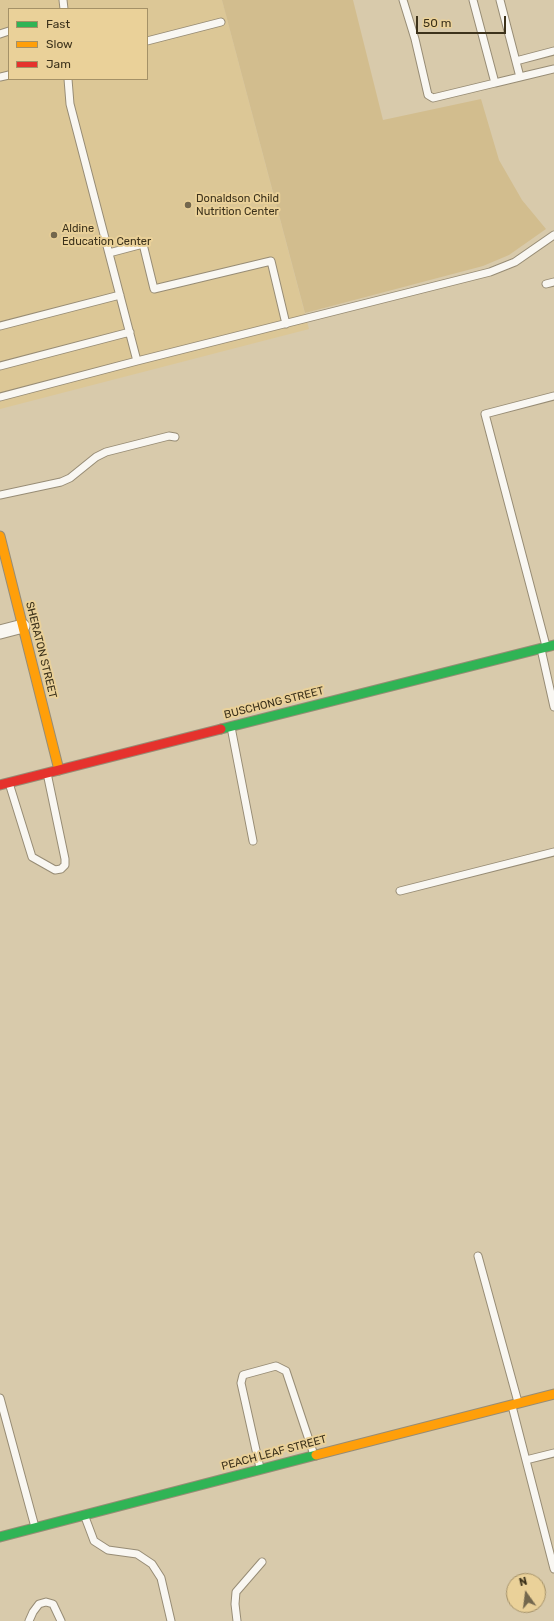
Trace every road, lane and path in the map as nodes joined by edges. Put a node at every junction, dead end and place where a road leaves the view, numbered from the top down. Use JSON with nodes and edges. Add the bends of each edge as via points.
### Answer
{"nodes":[{"id":1,"x":403,"y":0,"type":"edge"},
{"id":2,"x":473,"y":0,"type":"edge"},
{"id":3,"x":500,"y":0,"type":"edge"},
{"id":4,"x":221,"y":22,"type":"dead end"},
{"id":5,"x":148,"y":41,"type":"edge"},
{"id":6,"x":554,"y":51,"type":"edge"},
{"id":7,"x":516,"y":61,"type":"junction"},
{"id":8,"x":554,"y":68,"type":"edge"},
{"id":9,"x":520,"y":77,"type":"junction"},
{"id":10,"x":68,"y":80,"type":"edge"},
{"id":11,"x":495,"y":83,"type":"junction"},
{"id":12,"x":554,"y":235,"type":"edge"},
{"id":13,"x":109,"y":253,"type":"junction"},
{"id":14,"x":554,"y":282,"type":"edge"},
{"id":15,"x":546,"y":284,"type":"dead end"},
{"id":16,"x":120,"y":295,"type":"junction"},
{"id":17,"x":286,"y":324,"type":"junction"},
{"id":18,"x":0,"y":326,"type":"edge"},
{"id":19,"x":130,"y":332,"type":"junction"},
{"id":20,"x":137,"y":361,"type":"junction"},
{"id":21,"x":0,"y":366,"type":"edge"},
{"id":22,"x":554,"y":396,"type":"edge"},
{"id":23,"x":0,"y":397,"type":"edge"},
{"id":24,"x":176,"y":437,"type":"dead end"},
{"id":25,"x":0,"y":495,"type":"edge"},
{"id":26,"x":0,"y":536,"type":"edge"},
{"id":27,"x":23,"y":626,"type":"junction"},
{"id":28,"x":0,"y":632,"type":"edge"},
{"id":29,"x":547,"y":647,"type":"edge"},
{"id":30,"x":554,"y":707,"type":"edge"},
{"id":31,"x":230,"y":727,"type":"junction"},
{"id":32,"x":59,"y":770,"type":"junction"},
{"id":33,"x":47,"y":773,"type":"junction"},
{"id":34,"x":4,"y":784,"type":"edge"},
{"id":35,"x":253,"y":841,"type":"dead end"},
{"id":36,"x":554,"y":852,"type":"edge"},
{"id":37,"x":400,"y":892,"type":"dead end"},
{"id":38,"x":478,"y":1256,"type":"dead end"},
{"id":39,"x":554,"y":1394,"type":"edge"},
{"id":40,"x":0,"y":1398,"type":"edge"},
{"id":41,"x":515,"y":1403,"type":"junction"},
{"id":42,"x":554,"y":1453,"type":"edge"},
{"id":43,"x":314,"y":1455,"type":"junction"},
{"id":44,"x":526,"y":1460,"type":"junction"},
{"id":45,"x":260,"y":1468,"type":"junction"},
{"id":46,"x":84,"y":1515,"type":"junction"},
{"id":47,"x":35,"y":1528,"type":"junction"},
{"id":48,"x":0,"y":1537,"type":"edge"},
{"id":49,"x":262,"y":1562,"type":"dead end"},
{"id":50,"x":554,"y":1569,"type":"edge"},
{"id":51,"x":29,"y":1621,"type":"edge"},
{"id":52,"x":61,"y":1621,"type":"edge"},
{"id":53,"x":170,"y":1621,"type":"edge"},
{"id":54,"x":237,"y":1621,"type":"edge"}],
"edges":[{"from":1,"to":11,"type":"lane","via":[[430,98]]},
{"from":2,"to":11,"type":"lane"},
{"from":3,"to":7,"type":"lane"},
{"from":4,"to":5,"type":"lane"},
{"from":6,"to":7,"type":"lane"},
{"from":7,"to":9,"type":"lane"},
{"from":8,"to":9,"type":"lane"},
{"from":9,"to":11,"type":"lane"},
{"from":10,"to":13,"type":"lane","via":[[70,104]]},
{"from":12,"to":17,"type":"lane","via":[[515,262],[490,272]]},
{"from":13,"to":16,"type":"lane"},
{"from":13,"to":17,"type":"lane","via":[[143,244],[154,288],[271,260]]},
{"from":14,"to":15,"type":"lane"},
{"from":16,"to":18,"type":"lane"},
{"from":16,"to":19,"type":"lane"},
{"from":17,"to":20,"type":"lane"},
{"from":19,"to":20,"type":"lane"},
{"from":19,"to":21,"type":"lane"},
{"from":20,"to":23,"type":"lane"},
{"from":22,"to":29,"type":"lane","via":[[485,414]]},
{"from":24,"to":25,"type":"lane","via":[[170,436],[106,452],[61,482]]},
{"from":26,"to":27,"type":"street","name":"SHERATON STREET"},
{"from":27,"to":28,"type":"street"},
{"from":27,"to":32,"type":"street","name":"SHERATON STREET"},
{"from":29,"to":30,"type":"lane"},
{"from":29,"to":31,"type":"street","name":"BUSCHONG STREET"},
{"from":31,"to":32,"type":"street","name":"BUSCHONG STREET"},
{"from":31,"to":35,"type":"lane"},
{"from":32,"to":33,"type":"street","name":"BUSCHONG STREET"},
{"from":33,"to":34,"type":"street","name":"BUSCHONG STREET"},
{"from":33,"to":34,"type":"lane","via":[[65,859],[65,865],[61,869],[54,870],[32,857]]},
{"from":36,"to":37,"type":"lane"},
{"from":38,"to":41,"type":"lane"},
{"from":39,"to":41,"type":"street","name":"PEACH LEAF STREET"},
{"from":40,"to":47,"type":"lane"},
{"from":41,"to":43,"type":"street","name":"PEACH LEAF STREET"},
{"from":41,"to":44,"type":"lane"},
{"from":42,"to":44,"type":"lane"},
{"from":43,"to":45,"type":"street","name":"PEACH LEAF STREET"},
{"from":43,"to":45,"type":"lane","via":[[286,1371],[276,1366],[243,1375],[241,1383]]},
{"from":44,"to":50,"type":"lane"},
{"from":45,"to":46,"type":"street","name":"PEACH LEAF STREET"},
{"from":46,"to":47,"type":"street","name":"PEACH LEAF STREET"},
{"from":46,"to":53,"type":"lane","via":[[94,1541],[108,1550],[137,1554],[152,1564],[161,1578]]},
{"from":47,"to":48,"type":"street","name":"PEACH LEAF STREET"},
{"from":49,"to":54,"type":"lane","via":[[236,1592]]},
{"from":51,"to":52,"type":"lane","via":[[39,1604],[46,1602],[53,1604]]}]}
